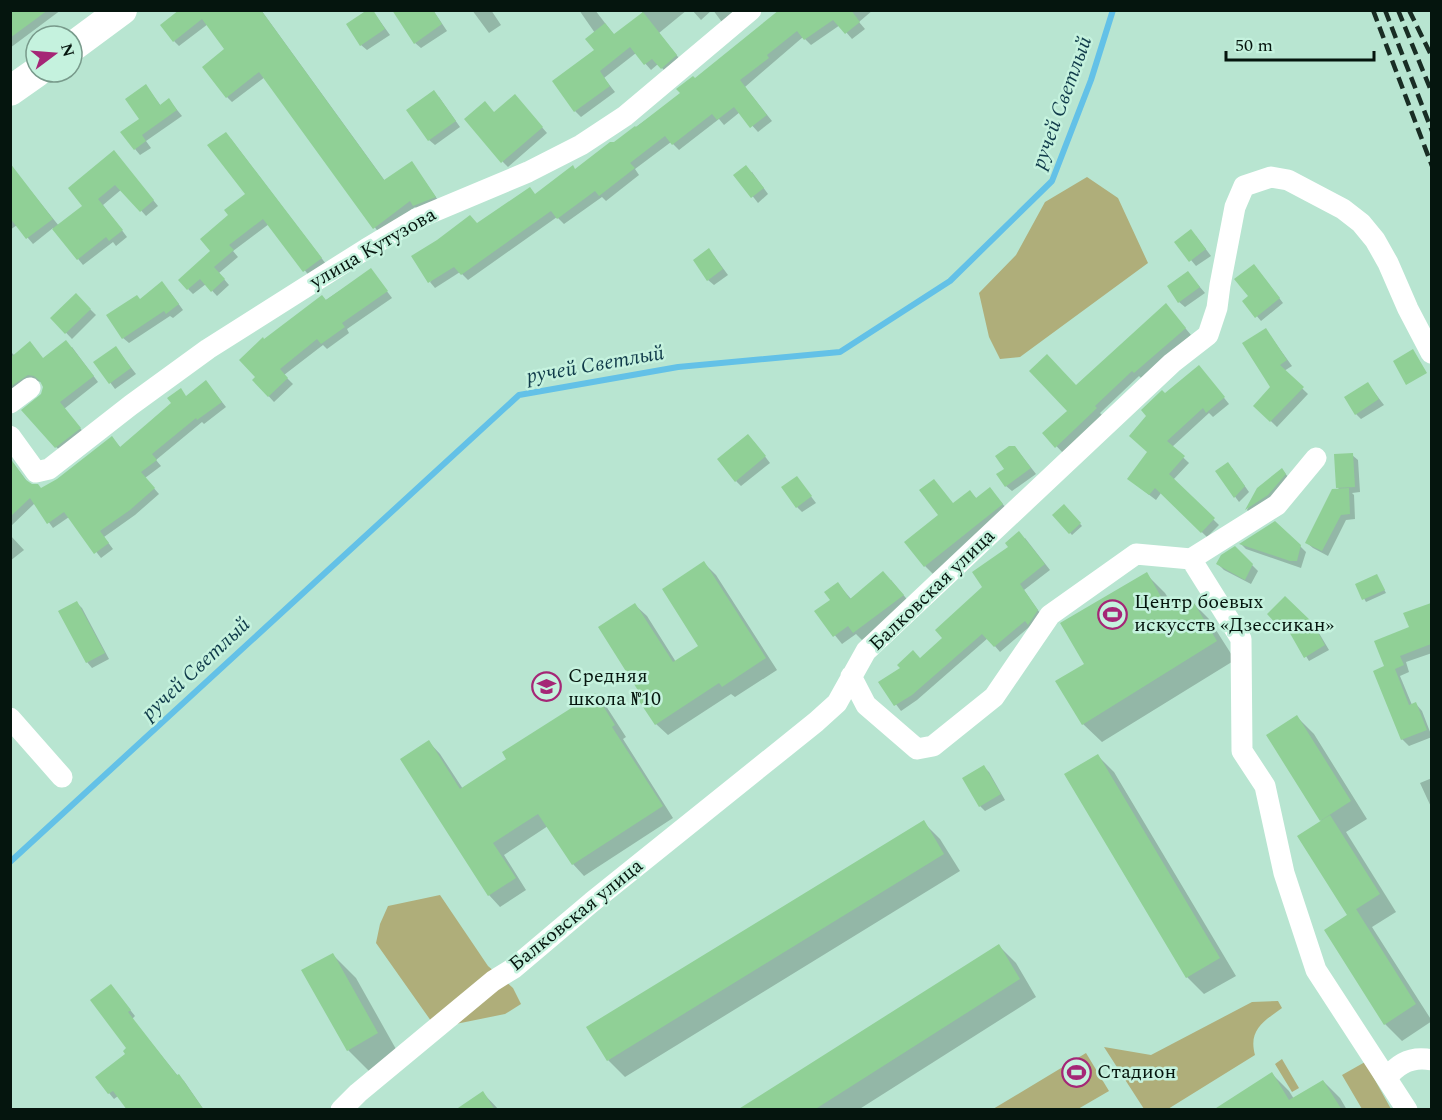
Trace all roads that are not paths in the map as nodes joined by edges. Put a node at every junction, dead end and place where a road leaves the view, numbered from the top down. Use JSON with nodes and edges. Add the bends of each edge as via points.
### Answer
{"nodes":[{"id":1,"x":752,"y":10,"type":"edge"},
{"id":2,"x":104,"y":16,"type":"edge"},
{"id":3,"x":84,"y":35,"type":"edge"},
{"id":4,"x":24,"y":81,"type":"edge"},
{"id":5,"x":10,"y":91,"type":"edge"},
{"id":6,"x":1431,"y":353,"type":"edge"},
{"id":7,"x":30,"y":388,"type":"dead end"},
{"id":8,"x":10,"y":403,"type":"edge"},
{"id":9,"x":10,"y":436,"type":"edge"},
{"id":10,"x":1316,"y":458,"type":"dead end"},
{"id":11,"x":1191,"y":559,"type":"junction"},
{"id":12,"x":851,"y":676,"type":"junction"},
{"id":13,"x":10,"y":718,"type":"edge"},
{"id":14,"x":62,"y":777,"type":"dead end"},
{"id":15,"x":1431,"y":1060,"type":"edge"},
{"id":16,"x":1387,"y":1078,"type":"junction"},
{"id":17,"x":341,"y":1110,"type":"edge"},
{"id":18,"x":1407,"y":1110,"type":"edge"}],
"edges":[{"from":1,"to":9,"type":"street","name":"улица Кутузова","via":[[625,116],[582,145],[416,219],[366,249],[208,350],[49,469],[36,472]]},
{"from":2,"to":3,"type":"street"},
{"from":4,"to":5,"type":"street"},
{"from":6,"to":12,"type":"street","name":"Балковская улица","via":[[1388,263],[1361,222],[1343,208],[1288,180],[1271,177],[1244,186],[1235,207],[1217,308],[1208,335],[1173,363],[866,651]]},
{"from":7,"to":8,"type":"street"},
{"from":10,"to":11,"type":"street","via":[[1277,505]]},
{"from":11,"to":12,"type":"street","via":[[1136,555],[1050,615],[994,697],[933,746],[917,749],[912,745],[866,705]]},
{"from":11,"to":16,"type":"street","via":[[1241,639],[1242,751],[1265,786],[1284,873],[1316,970]]},
{"from":12,"to":17,"type":"street","name":"Балковская улица","via":[[837,702],[816,722],[494,981]]},
{"from":13,"to":14,"type":"street"},
{"from":15,"to":16,"type":"street","via":[[1408,1061]]},
{"from":16,"to":18,"type":"street"}]}
